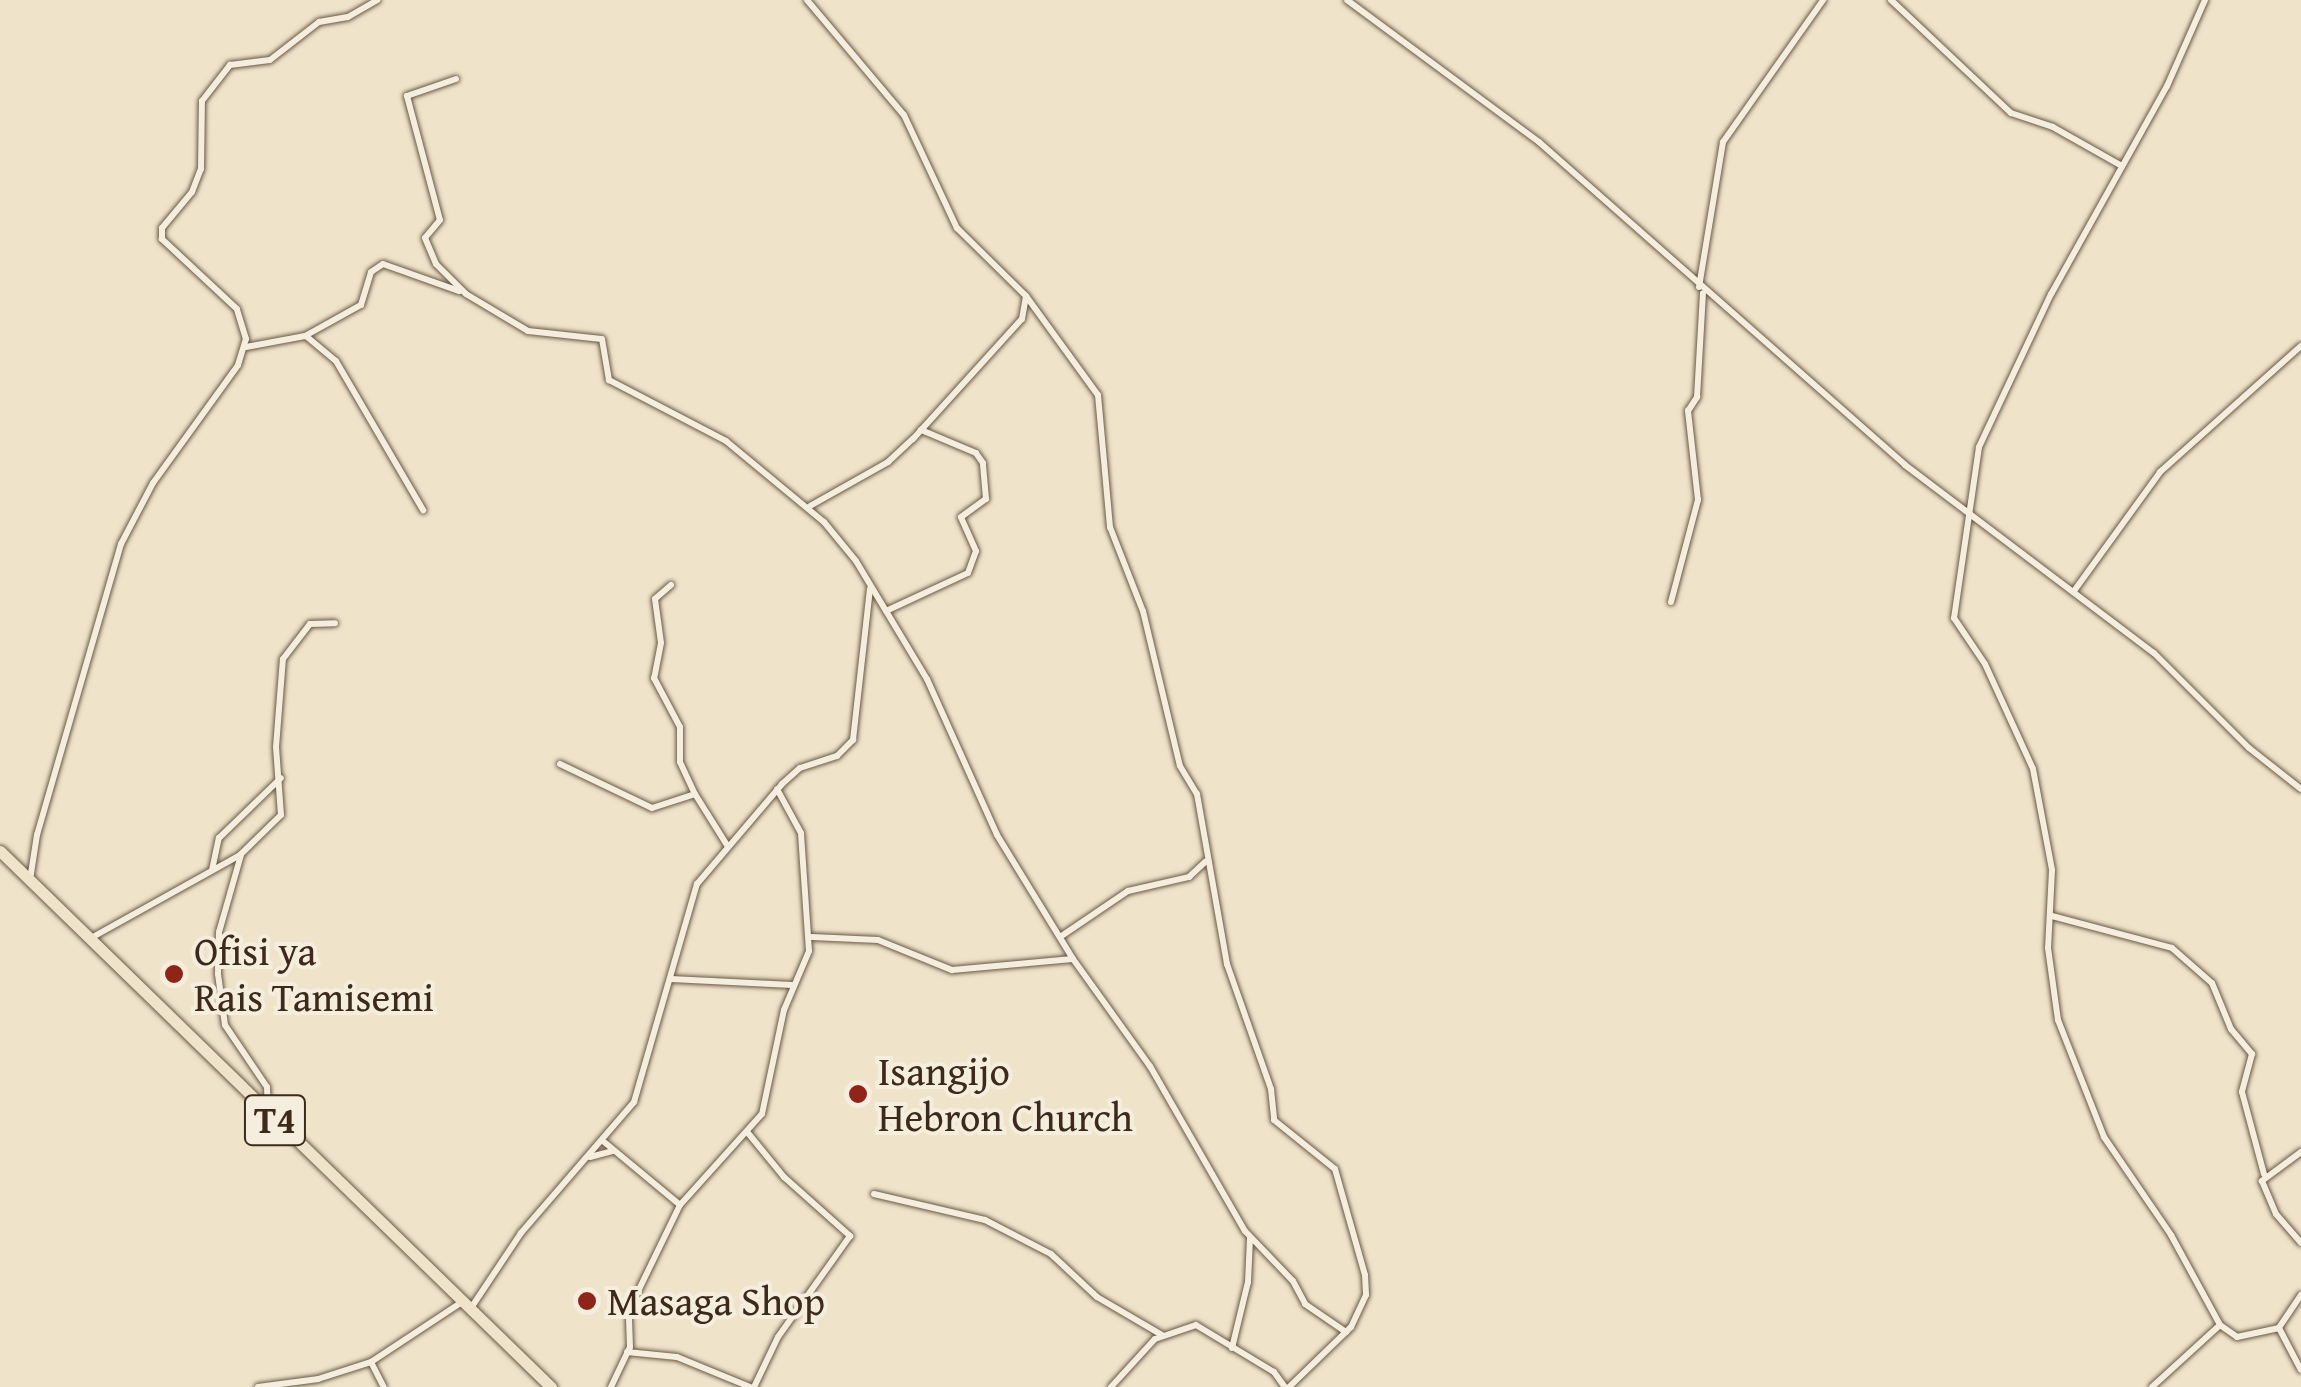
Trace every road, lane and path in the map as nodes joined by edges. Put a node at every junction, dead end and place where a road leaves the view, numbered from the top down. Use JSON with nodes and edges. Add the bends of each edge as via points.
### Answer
{"nodes":[{"id":1,"x":377,"y":0,"type":"edge"},
{"id":2,"x":808,"y":0,"type":"edge"},
{"id":3,"x":1347,"y":0,"type":"edge"},
{"id":4,"x":1824,"y":0,"type":"edge"},
{"id":5,"x":1891,"y":0,"type":"edge"},
{"id":6,"x":2206,"y":0,"type":"edge"},
{"id":7,"x":456,"y":79,"type":"dead end"},
{"id":8,"x":2122,"y":166,"type":"junction"},
{"id":9,"x":1701,"y":290,"type":"junction"},
{"id":10,"x":466,"y":294,"type":"junction"},
{"id":11,"x":1026,"y":296,"type":"junction"},
{"id":12,"x":304,"y":336,"type":"junction"},
{"id":13,"x":2301,"y":346,"type":"edge"},
{"id":14,"x":244,"y":347,"type":"junction"},
{"id":15,"x":921,"y":430,"type":"junction"},
{"id":16,"x":810,"y":506,"type":"junction"},
{"id":17,"x":423,"y":510,"type":"dead end"},
{"id":18,"x":1966,"y":515,"type":"junction"},
{"id":19,"x":870,"y":584,"type":"junction"},
{"id":20,"x":670,"y":585,"type":"dead end"},
{"id":21,"x":2074,"y":591,"type":"junction"},
{"id":22,"x":1671,"y":602,"type":"dead end"},
{"id":23,"x":886,"y":611,"type":"junction"},
{"id":24,"x":335,"y":623,"type":"dead end"},
{"id":25,"x":560,"y":764,"type":"dead end"},
{"id":26,"x":281,"y":778,"type":"junction"},
{"id":27,"x":2301,"y":789,"type":"edge"},
{"id":28,"x":777,"y":790,"type":"junction"},
{"id":29,"x":695,"y":794,"type":"junction"},
{"id":30,"x":727,"y":845,"type":"junction"},
{"id":31,"x":0,"y":851,"type":"edge"},
{"id":32,"x":242,"y":854,"type":"junction"},
{"id":33,"x":1207,"y":860,"type":"junction"},
{"id":34,"x":212,"y":872,"type":"junction"},
{"id":35,"x":30,"y":881,"type":"junction"},
{"id":36,"x":2052,"y":916,"type":"junction"},
{"id":37,"x":812,"y":936,"type":"junction"},
{"id":38,"x":1060,"y":937,"type":"junction"},
{"id":39,"x":91,"y":938,"type":"junction"},
{"id":40,"x":1073,"y":959,"type":"junction"},
{"id":41,"x":671,"y":979,"type":"junction"},
{"id":42,"x":792,"y":985,"type":"junction"},
{"id":43,"x":268,"y":1113,"type":"junction"},
{"id":44,"x":748,"y":1133,"type":"junction"},
{"id":45,"x":603,"y":1141,"type":"junction"},
{"id":46,"x":613,"y":1152,"type":"junction"},
{"id":47,"x":2301,"y":1152,"type":"edge"},
{"id":48,"x":588,"y":1157,"type":"junction"},
{"id":49,"x":2264,"y":1174,"type":"junction"},
{"id":50,"x":874,"y":1194,"type":"dead end"},
{"id":51,"x":680,"y":1205,"type":"junction"},
{"id":52,"x":1250,"y":1237,"type":"junction"},
{"id":53,"x":2301,"y":1243,"type":"edge"},
{"id":54,"x":2301,"y":1295,"type":"edge"},
{"id":55,"x":466,"y":1305,"type":"junction"},
{"id":56,"x":2220,"y":1325,"type":"junction"},
{"id":57,"x":2279,"y":1328,"type":"junction"},
{"id":58,"x":1346,"y":1332,"type":"junction"},
{"id":59,"x":1162,"y":1335,"type":"junction"},
{"id":60,"x":1232,"y":1349,"type":"junction"},
{"id":61,"x":627,"y":1352,"type":"junction"},
{"id":62,"x":371,"y":1362,"type":"junction"},
{"id":63,"x":2301,"y":1370,"type":"edge"},
{"id":64,"x":258,"y":1387,"type":"edge"},
{"id":65,"x":384,"y":1387,"type":"edge"},
{"id":66,"x":551,"y":1387,"type":"edge"},
{"id":67,"x":611,"y":1387,"type":"edge"},
{"id":68,"x":752,"y":1387,"type":"edge"},
{"id":69,"x":1112,"y":1387,"type":"edge"},
{"id":70,"x":1287,"y":1387,"type":"edge"},
{"id":71,"x":2152,"y":1387,"type":"edge"}],
"edges":[{"from":1,"to":14,"type":"street","via":[[348,17],[319,22],[270,60],[230,65],[202,101],[201,168],[161,233],[171,252],[238,309]]},
{"from":2,"to":11,"type":"street","via":[[904,115],[957,228]]},
{"from":3,"to":9,"type":"street","via":[[1538,142]]},
{"from":4,"to":9,"type":"street","via":[[1723,142]]},
{"from":5,"to":8,"type":"street","via":[[2011,113],[2053,127]]},
{"from":6,"to":8,"type":"street"},
{"from":7,"to":10,"type":"street","via":[[407,99],[440,220],[426,234],[426,244]]},
{"from":8,"to":18,"type":"street","via":[[2050,294],[1979,448]]},
{"from":9,"to":18,"type":"street"},
{"from":9,"to":22,"type":"street","via":[[1697,396],[1688,411],[1698,500]]},
{"from":10,"to":12,"type":"street","via":[[382,264],[371,272],[366,302]]},
{"from":10,"to":16,"type":"street","via":[[528,331],[602,339],[609,380],[726,441]]},
{"from":11,"to":15,"type":"street","via":[[1022,319]]},
{"from":11,"to":33,"type":"street","via":[[1098,395],[1110,527],[1143,611],[1180,766],[1197,794]]},
{"from":12,"to":14,"type":"street"},
{"from":12,"to":17,"type":"street","via":[[336,361]]},
{"from":13,"to":21,"type":"street","via":[[2160,472]]},
{"from":14,"to":35,"type":"street","via":[[215,402],[153,483],[121,544],[36,835]]},
{"from":15,"to":16,"type":"street","via":[[888,462]]},
{"from":15,"to":23,"type":"street","via":[[976,453],[984,463],[986,499],[960,518],[976,551],[968,573]]},
{"from":16,"to":19,"type":"street"},
{"from":18,"to":21,"type":"street"},
{"from":18,"to":36,"type":"street","via":[[1954,618],[1985,664],[2030,758],[2052,870]]},
{"from":19,"to":23,"type":"street"},
{"from":19,"to":28,"type":"street","via":[[857,732],[837,756],[800,768]]},
{"from":20,"to":29,"type":"street","via":[[655,599],[661,643],[654,678],[680,727],[680,762]]},
{"from":21,"to":27,"type":"street","via":[[2154,654]]},
{"from":23,"to":38,"type":"street","via":[[948,718],[997,834]]},
{"from":24,"to":26,"type":"street","via":[[310,624],[283,659],[276,747]]},
{"from":25,"to":29,"type":"street","via":[[652,808]]},
{"from":26,"to":32,"type":"street","via":[[282,815]]},
{"from":26,"to":34,"type":"street","via":[[219,838]]},
{"from":28,"to":30,"type":"street"},
{"from":28,"to":37,"type":"street","via":[[801,833]]},
{"from":29,"to":30,"type":"street"},
{"from":30,"to":41,"type":"street","via":[[688,901]]},
{"from":31,"to":35,"type":"highway","number":"T4"},
{"from":32,"to":34,"type":"street"},
{"from":32,"to":43,"type":"street","via":[[220,932],[218,974],[225,1025],[267,1087]]},
{"from":33,"to":38,"type":"street","via":[[1189,877],[1128,891]]},
{"from":33,"to":58,"type":"street","via":[[1227,964],[1271,1089],[1274,1120],[1339,1175],[1365,1275],[1360,1313]]},
{"from":34,"to":39,"type":"street"},
{"from":35,"to":39,"type":"highway","number":"T4"},
{"from":36,"to":49,"type":"street","via":[[2172,948],[2212,983],[2231,1028],[2252,1054],[2242,1092]]},
{"from":36,"to":56,"type":"street","via":[[2049,963],[2067,1050],[2104,1137],[2171,1235]]},
{"from":37,"to":40,"type":"street","via":[[878,940],[952,970]]},
{"from":37,"to":42,"type":"street"},
{"from":38,"to":40,"type":"street"},
{"from":39,"to":43,"type":"highway","number":"T4"},
{"from":40,"to":52,"type":"street","via":[[1150,1066]]},
{"from":41,"to":42,"type":"street"},
{"from":41,"to":45,"type":"street","via":[[638,1093]]},
{"from":42,"to":44,"type":"street","via":[[766,1098]]},
{"from":43,"to":55,"type":"highway","number":"T4"},
{"from":44,"to":51,"type":"street"},
{"from":44,"to":68,"type":"street","via":[[784,1177],[850,1236],[778,1336]]},
{"from":45,"to":46,"type":"street"},
{"from":45,"to":48,"type":"street"},
{"from":46,"to":48,"type":"street"},
{"from":46,"to":51,"type":"street"},
{"from":47,"to":49,"type":"street"},
{"from":48,"to":55,"type":"street"},
{"from":49,"to":53,"type":"street","via":[[2270,1204]]},
{"from":50,"to":59,"type":"street","via":[[985,1220],[1051,1254],[1097,1297]]},
{"from":51,"to":61,"type":"street","via":[[629,1310]]},
{"from":52,"to":58,"type":"street","via":[[1294,1281],[1305,1304]]},
{"from":52,"to":60,"type":"street","via":[[1248,1282]]},
{"from":54,"to":57,"type":"street"},
{"from":55,"to":62,"type":"street"},
{"from":55,"to":66,"type":"highway","number":"T4"},
{"from":56,"to":57,"type":"street","via":[[2236,1337]]},
{"from":56,"to":71,"type":"street"},
{"from":57,"to":63,"type":"street"},
{"from":58,"to":70,"type":"street"},
{"from":59,"to":60,"type":"street","via":[[1196,1324]]},
{"from":59,"to":69,"type":"street"},
{"from":60,"to":70,"type":"street"},
{"from":61,"to":67,"type":"street"},
{"from":61,"to":68,"type":"street","via":[[677,1357]]},
{"from":62,"to":64,"type":"street","via":[[318,1380]]},
{"from":62,"to":65,"type":"street"}]}
